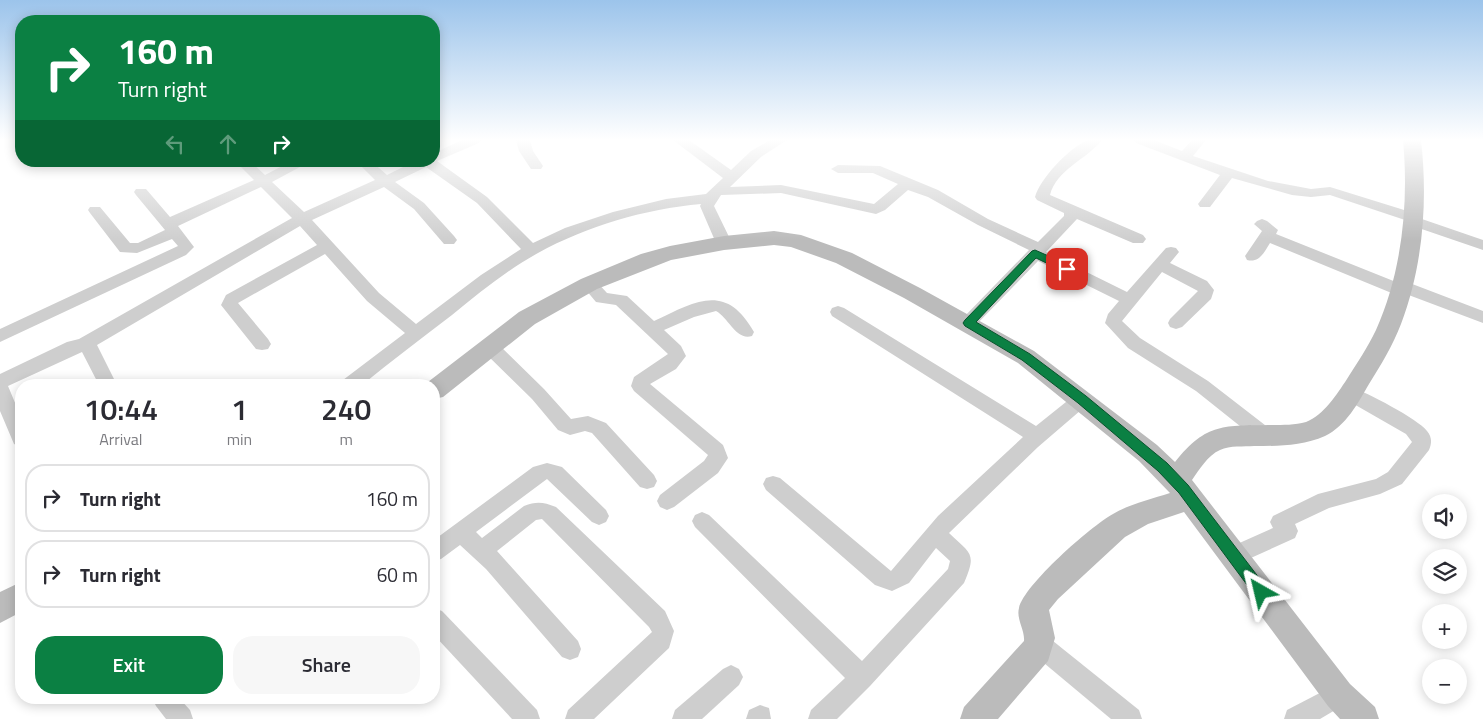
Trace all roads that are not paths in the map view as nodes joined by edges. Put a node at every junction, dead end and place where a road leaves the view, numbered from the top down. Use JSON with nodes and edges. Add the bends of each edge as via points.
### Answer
{"nodes":[{"id":1,"x":1229,"y":173,"type":"edge"},
{"id":2,"x":255,"y":174,"type":"edge"},
{"id":3,"x":280,"y":174,"type":"edge"},
{"id":4,"x":376,"y":174,"type":"edge"},
{"id":5,"x":401,"y":174,"type":"edge"},
{"id":6,"x":445,"y":174,"type":"edge"},
{"id":7,"x":726,"y":174,"type":"edge"},
{"id":8,"x":736,"y":174,"type":"edge"},
{"id":9,"x":886,"y":174,"type":"edge"},
{"id":10,"x":1056,"y":174,"type":"edge"},
{"id":11,"x":1231,"y":174,"type":"edge"},
{"id":12,"x":1416,"y":174,"type":"edge"},
{"id":13,"x":732,"y":178,"type":"junction"},
{"id":14,"x":263,"y":181,"type":"junction"},
{"id":15,"x":385,"y":181,"type":"junction"},
{"id":16,"x":915,"y":186,"type":"junction"},
{"id":17,"x":141,"y":192,"type":"dead end"},
{"id":18,"x":714,"y":194,"type":"junction"},
{"id":19,"x":1205,"y":204,"type":"dead end"},
{"id":20,"x":95,"y":210,"type":"dead end"},
{"id":21,"x":1071,"y":211,"type":"junction"},
{"id":22,"x":302,"y":218,"type":"junction"},
{"id":23,"x":1412,"y":219,"type":"junction"},
{"id":24,"x":171,"y":228,"type":"junction"},
{"id":25,"x":1138,"y":239,"type":"dead end"},
{"id":26,"x":450,"y":240,"type":"dead end"},
{"id":27,"x":724,"y":243,"type":"junction"},
{"id":28,"x":1483,"y":245,"type":"edge"},
{"id":29,"x":328,"y":246,"type":"junction"},
{"id":30,"x":531,"y":250,"type":"junction"},
{"id":31,"x":1037,"y":251,"type":"junction"},
{"id":32,"x":1253,"y":256,"type":"dead end"},
{"id":33,"x":589,"y":284,"type":"junction"},
{"id":34,"x":1400,"y":288,"type":"junction"},
{"id":35,"x":1130,"y":300,"type":"junction"},
{"id":36,"x":838,"y":312,"type":"dead end"},
{"id":37,"x":1483,"y":317,"type":"edge"},
{"id":38,"x":968,"y":323,"type":"junction"},
{"id":39,"x":1176,"y":323,"type":"dead end"},
{"id":40,"x":652,"y":329,"type":"junction"},
{"id":41,"x":746,"y":332,"type":"dead end"},
{"id":42,"x":416,"y":334,"type":"junction"},
{"id":43,"x":0,"y":336,"type":"edge"},
{"id":44,"x":84,"y":344,"type":"junction"},
{"id":45,"x":262,"y":344,"type":"dead end"},
{"id":46,"x":489,"y":346,"type":"junction"},
{"id":47,"x":105,"y":379,"type":"edge"},
{"id":48,"x":356,"y":379,"type":"edge"},
{"id":49,"x":0,"y":382,"type":"edge"},
{"id":50,"x":440,"y":385,"type":"edge"},
{"id":51,"x":0,"y":389,"type":"edge"},
{"id":52,"x":1351,"y":394,"type":"junction"},
{"id":53,"x":1082,"y":399,"type":"junction"},
{"id":54,"x":15,"y":425,"type":"edge"},
{"id":55,"x":1037,"y":436,"type":"junction"},
{"id":56,"x":1267,"y":437,"type":"junction"},
{"id":57,"x":647,"y":481,"type":"dead end"},
{"id":58,"x":773,"y":484,"type":"dead end"},
{"id":59,"x":1183,"y":489,"type":"junction"},
{"id":60,"x":667,"y":501,"type":"dead end"},
{"id":61,"x":599,"y":516,"type":"dead end"},
{"id":62,"x":702,"y":521,"type":"dead end"},
{"id":63,"x":461,"y":532,"type":"junction"},
{"id":64,"x":936,"y":534,"type":"junction"},
{"id":65,"x":440,"y":548,"type":"edge"},
{"id":66,"x":482,"y":550,"type":"junction"},
{"id":67,"x":1233,"y":556,"type":"junction"},
{"id":68,"x":15,"y":600,"type":"edge"},
{"id":69,"x":0,"y":609,"type":"edge"},
{"id":70,"x":440,"y":626,"type":"edge"},
{"id":71,"x":1040,"y":645,"type":"junction"},
{"id":72,"x":570,"y":649,"type":"dead end"},
{"id":73,"x":731,"y":677,"type":"dead end"},
{"id":74,"x":862,"y":678,"type":"junction"},
{"id":75,"x":1340,"y":695,"type":"junction"},
{"id":76,"x":169,"y":704,"type":"edge"},
{"id":77,"x":519,"y":716,"type":"edge"},
{"id":78,"x":181,"y":719,"type":"edge"},
{"id":79,"x":577,"y":719,"type":"edge"},
{"id":80,"x":684,"y":719,"type":"edge"},
{"id":81,"x":820,"y":719,"type":"edge"},
{"id":82,"x":976,"y":719,"type":"edge"},
{"id":83,"x":1130,"y":719,"type":"edge"},
{"id":84,"x":1296,"y":719,"type":"edge"},
{"id":85,"x":1364,"y":719,"type":"edge"}],
"edges":[{"from":1,"to":19,"type":"street"},
{"from":2,"to":14,"type":"street"},
{"from":3,"to":14,"type":"street"},
{"from":4,"to":15,"type":"street"},
{"from":5,"to":15,"type":"street"},
{"from":6,"to":30,"type":"street","via":[[482,200]]},
{"from":7,"to":13,"type":"street"},
{"from":8,"to":13,"type":"street"},
{"from":9,"to":16,"type":"street"},
{"from":10,"to":21,"type":"street","via":[[1042,191],[1042,197]]},
{"from":11,"to":23,"type":"street","via":[[1292,191],[1330,191],[1346,195]]},
{"from":12,"to":23,"type":"street"},
{"from":13,"to":18,"type":"street"},
{"from":14,"to":22,"type":"street"},
{"from":14,"to":24,"type":"street"},
{"from":15,"to":22,"type":"street"},
{"from":15,"to":26,"type":"street","via":[[419,206]]},
{"from":16,"to":18,"type":"street","via":[[899,190],[876,210],[781,189]]},
{"from":16,"to":31,"type":"street"},
{"from":17,"to":24,"type":"street"},
{"from":18,"to":27,"type":"street","via":[[707,206]]},
{"from":18,"to":30,"type":"street","via":[[614,218]]},
{"from":20,"to":24,"type":"street","via":[[125,248],[138,248]]},
{"from":21,"to":25,"type":"street"},
{"from":21,"to":31,"type":"street","via":[[1071,217]]},
{"from":22,"to":29,"type":"street"},
{"from":22,"to":44,"type":"street"},
{"from":23,"to":28,"type":"street"},
{"from":23,"to":34,"type":"street"},
{"from":24,"to":43,"type":"street","via":[[186,247],[182,251]]},
{"from":27,"to":33,"type":"street","via":[[649,259]]},
{"from":27,"to":38,"type":"street","via":[[774,238],[817,247]]},
{"from":29,"to":42,"type":"street","via":[[373,297]]},
{"from":29,"to":45,"type":"street","via":[[232,299],[229,305]]},
{"from":30,"to":42,"type":"street"},
{"from":31,"to":35,"type":"street"},
{"from":31,"to":38,"type":"street"},
{"from":32,"to":34,"type":"street","via":[[1264,230]]},
{"from":33,"to":40,"type":"street","via":[[602,298],[621,300]]},
{"from":33,"to":46,"type":"street","via":[[527,318]]},
{"from":34,"to":37,"type":"street"},
{"from":34,"to":52,"type":"street","via":[[1391,322]]},
{"from":35,"to":39,"type":"street","via":[[1165,258],[1206,290],[1205,295]]},
{"from":35,"to":56,"type":"street","via":[[1114,318],[1115,327],[1141,348],[1208,390]]},
{"from":36,"to":55,"type":"street"},
{"from":38,"to":53,"type":"street","via":[[1026,357]]},
{"from":40,"to":41,"type":"street","via":[[717,304]]},
{"from":40,"to":60,"type":"street","via":[[677,356],[640,382],[640,386],[716,451],[718,458]]},
{"from":42,"to":48,"type":"street"},
{"from":44,"to":47,"type":"street","via":[[90,348]]},
{"from":44,"to":49,"type":"street"},
{"from":46,"to":50,"type":"street"},
{"from":46,"to":57,"type":"street","via":[[565,425],[570,427],[584,422],[600,428]]},
{"from":51,"to":54,"type":"street"},
{"from":52,"to":56,"type":"street","via":[[1329,421],[1316,429]]},
{"from":52,"to":67,"type":"street","via":[[1413,429],[1421,437],[1422,444],[1395,478],[1380,486],[1308,506],[1280,522],[1288,531]]},
{"from":53,"to":55,"type":"street"},
{"from":53,"to":59,"type":"street","via":[[1148,453]]},
{"from":55,"to":64,"type":"street","via":[[944,522]]},
{"from":56,"to":59,"type":"street","via":[[1224,437],[1210,442]]},
{"from":58,"to":64,"type":"street","via":[[883,578],[892,581],[902,576]]},
{"from":59,"to":67,"type":"street"},
{"from":59,"to":71,"type":"street","via":[[1121,523],[1082,554],[1036,602],[1034,614],[1041,637]]},
{"from":61,"to":63,"type":"street","via":[[555,473],[547,471]]},
{"from":62,"to":74,"type":"street"},
{"from":63,"to":65,"type":"street"},
{"from":63,"to":66,"type":"street"},
{"from":64,"to":74,"type":"street","via":[[960,557],[961,565],[956,576]]},
{"from":66,"to":72,"type":"street"},
{"from":66,"to":79,"type":"street","via":[[531,512],[541,510],[549,513],[657,619],[663,631],[661,640]]},
{"from":67,"to":75,"type":"street"},
{"from":68,"to":69,"type":"street"},
{"from":70,"to":77,"type":"street"},
{"from":71,"to":82,"type":"street"},
{"from":71,"to":83,"type":"street"},
{"from":73,"to":80,"type":"street"},
{"from":74,"to":81,"type":"street"},
{"from":75,"to":84,"type":"street"},
{"from":75,"to":85,"type":"street"},
{"from":76,"to":78,"type":"street"}]}
